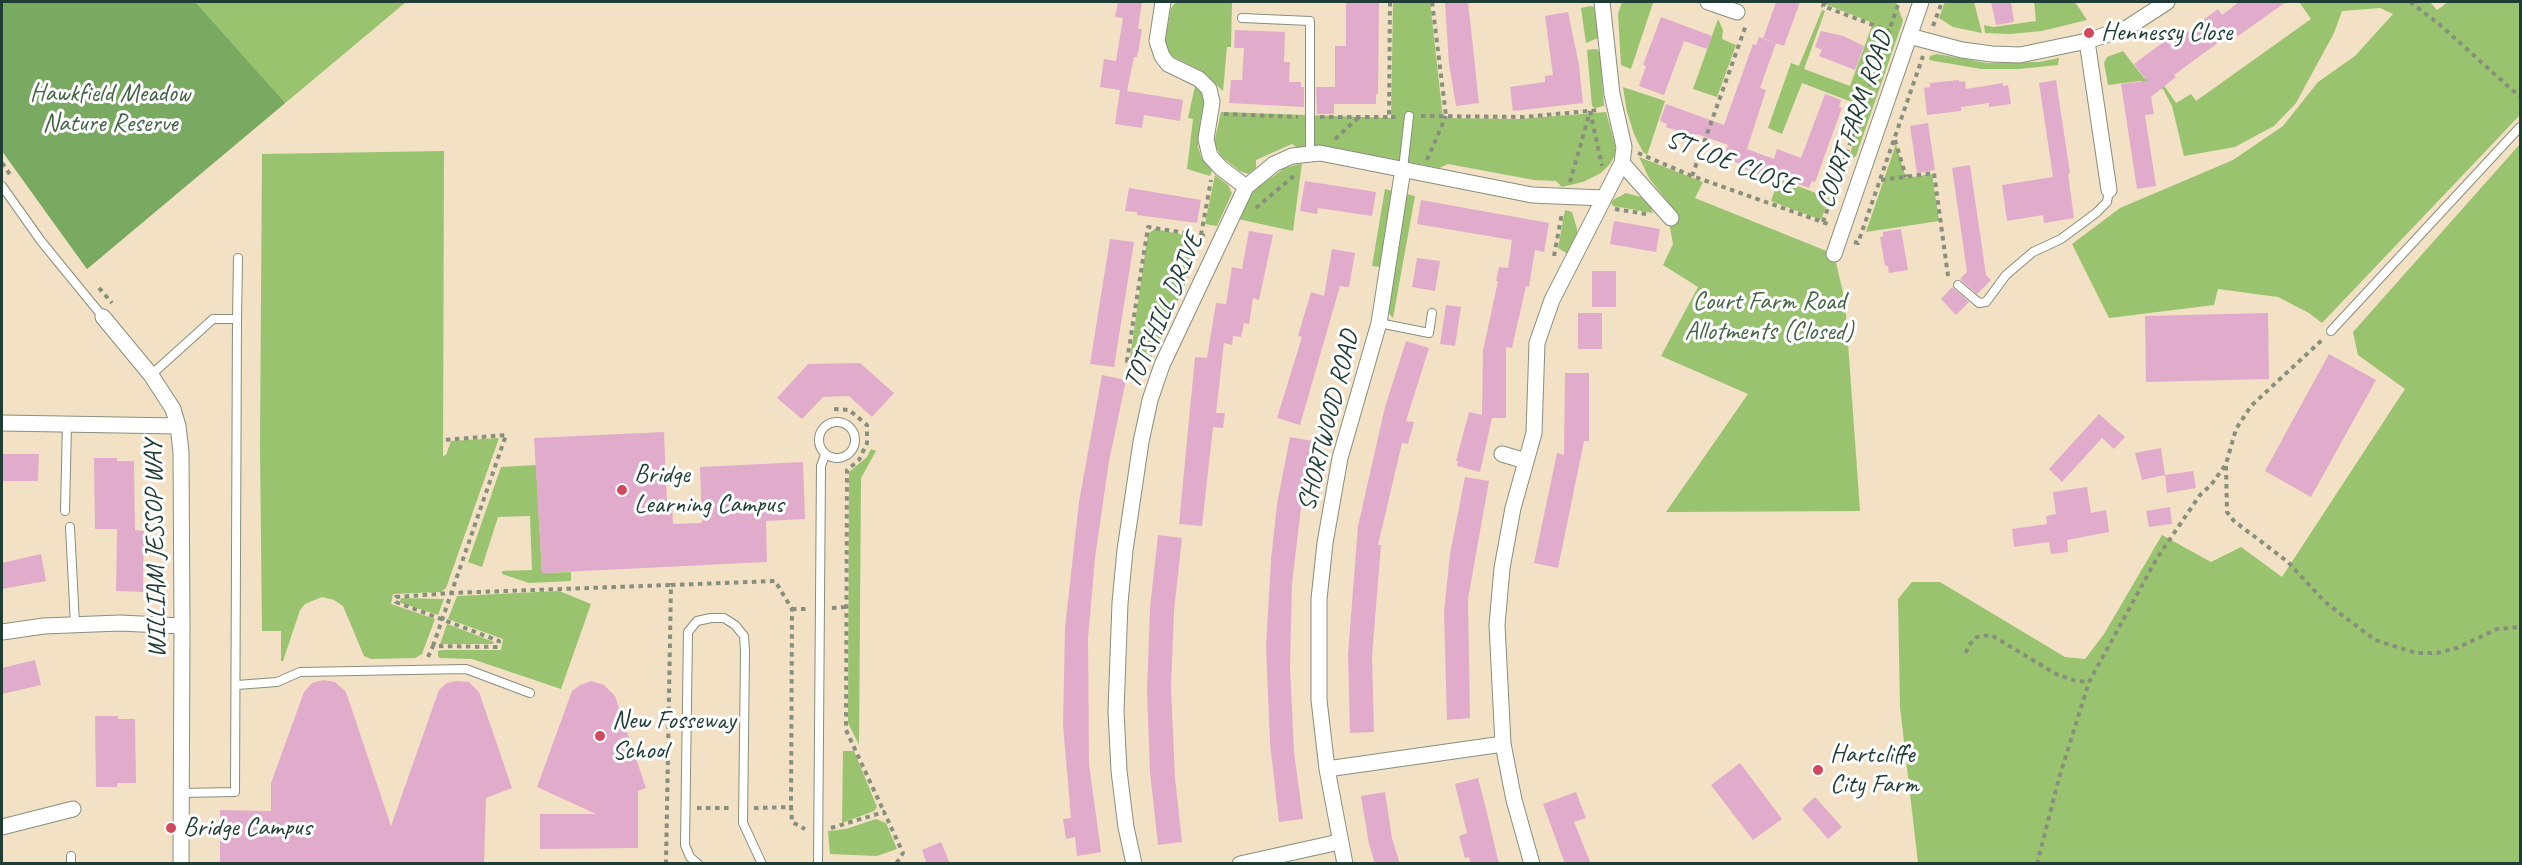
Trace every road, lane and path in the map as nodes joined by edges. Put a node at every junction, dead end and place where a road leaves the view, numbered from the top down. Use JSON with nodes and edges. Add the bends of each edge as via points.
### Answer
{"nodes":[{"id":1,"x":1163,"y":2,"type":"edge"},
{"id":2,"x":1390,"y":2,"type":"edge"},
{"id":3,"x":1432,"y":2,"type":"edge"},
{"id":4,"x":1602,"y":2,"type":"edge"},
{"id":5,"x":1708,"y":2,"type":"edge"},
{"id":6,"x":1825,"y":2,"type":"edge"},
{"id":7,"x":1899,"y":2,"type":"edge"},
{"id":8,"x":1921,"y":2,"type":"edge"},
{"id":9,"x":2167,"y":2,"type":"edge"},
{"id":10,"x":2410,"y":2,"type":"edge"},
{"id":11,"x":1242,"y":18,"type":"dead end"},
{"id":12,"x":1742,"y":18,"type":"joint"},
{"id":13,"x":1889,"y":31,"type":"junction"},
{"id":14,"x":1909,"y":36,"type":"junction"},
{"id":15,"x":2087,"y":41,"type":"junction"},
{"id":16,"x":2520,"y":97,"type":"edge"},
{"id":17,"x":1614,"y":108,"type":"junction"},
{"id":18,"x":1590,"y":111,"type":"junction"},
{"id":19,"x":1409,"y":116,"type":"junction"},
{"id":20,"x":1446,"y":116,"type":"junction"},
{"id":21,"x":1359,"y":117,"type":"dead end"},
{"id":22,"x":2520,"y":127,"type":"edge"},
{"id":23,"x":1894,"y":140,"type":"dead end"},
{"id":24,"x":1624,"y":147,"type":"junction"},
{"id":25,"x":1315,"y":153,"type":"junction"},
{"id":26,"x":2,"y":163,"type":"edge"},
{"id":27,"x":1622,"y":163,"type":"junction"},
{"id":28,"x":1218,"y":165,"type":"junction"},
{"id":29,"x":1403,"y":169,"type":"junction"},
{"id":30,"x":1421,"y":172,"type":"junction"},
{"id":31,"x":1692,"y":176,"type":"junction"},
{"id":32,"x":1906,"y":177,"type":"junction"},
{"id":33,"x":1881,"y":180,"type":"dead end"},
{"id":34,"x":15,"y":183,"type":"dead end"},
{"id":35,"x":2,"y":186,"type":"edge"},
{"id":36,"x":1246,"y":187,"type":"junction"},
{"id":37,"x":2109,"y":190,"type":"joint"},
{"id":38,"x":1567,"y":195,"type":"junction"},
{"id":39,"x":1603,"y":198,"type":"junction"},
{"id":40,"x":1248,"y":214,"type":"dead end"},
{"id":41,"x":1671,"y":218,"type":"joint"},
{"id":42,"x":1201,"y":235,"type":"junction"},
{"id":43,"x":1221,"y":238,"type":"junction"},
{"id":44,"x":1834,"y":254,"type":"dead end"},
{"id":45,"x":238,"y":258,"type":"dead end"},
{"id":46,"x":1554,"y":267,"type":"dead end"},
{"id":47,"x":94,"y":283,"type":"dead end"},
{"id":48,"x":1958,"y":285,"type":"joint"},
{"id":49,"x":117,"y":309,"type":"dead end"},
{"id":50,"x":1432,"y":313,"type":"dead end"},
{"id":51,"x":103,"y":317,"type":"joint"},
{"id":52,"x":237,"y":319,"type":"junction"},
{"id":53,"x":1379,"y":323,"type":"junction"},
{"id":54,"x":2331,"y":331,"type":"joint"},
{"id":55,"x":1161,"y":368,"type":"junction"},
{"id":56,"x":151,"y":375,"type":"junction"},
{"id":57,"x":834,"y":409,"type":"dead end"},
{"id":58,"x":2,"y":423,"type":"edge"},
{"id":59,"x":67,"y":424,"type":"junction"},
{"id":60,"x":178,"y":426,"type":"junction"},
{"id":61,"x":444,"y":440,"type":"dead end"},
{"id":62,"x":1502,"y":454,"type":"dead end"},
{"id":63,"x":825,"y":455,"type":"junction"},
{"id":64,"x":1526,"y":461,"type":"junction"},
{"id":65,"x":2226,"y":464,"type":"junction"},
{"id":66,"x":65,"y":511,"type":"dead end"},
{"id":67,"x":70,"y":527,"type":"dead end"},
{"id":68,"x":670,"y":585,"type":"junction"},
{"id":69,"x":452,"y":593,"type":"junction"},
{"id":70,"x":442,"y":619,"type":"junction"},
{"id":71,"x":75,"y":624,"type":"junction"},
{"id":72,"x":182,"y":626,"type":"junction"},
{"id":73,"x":2520,"y":627,"type":"edge"},
{"id":74,"x":2,"y":632,"type":"edge"},
{"id":75,"x":433,"y":646,"type":"junction"},
{"id":76,"x":1966,"y":653,"type":"dead end"},
{"id":77,"x":423,"y":670,"type":"junction"},
{"id":78,"x":2089,"y":682,"type":"junction"},
{"id":79,"x":237,"y":685,"type":"junction"},
{"id":80,"x":530,"y":693,"type":"dead end"},
{"id":81,"x":1503,"y":744,"type":"junction"},
{"id":82,"x":1327,"y":769,"type":"junction"},
{"id":83,"x":181,"y":793,"type":"junction"},
{"id":84,"x":791,"y":807,"type":"junction"},
{"id":85,"x":666,"y":808,"type":"junction"},
{"id":86,"x":686,"y":808,"type":"junction"},
{"id":87,"x":743,"y":808,"type":"junction"},
{"id":88,"x":73,"y":809,"type":"dead end"},
{"id":89,"x":884,"y":812,"type":"junction"},
{"id":90,"x":2,"y":827,"type":"edge"},
{"id":91,"x":818,"y":829,"type":"junction"},
{"id":92,"x":1339,"y":842,"type":"junction"},
{"id":93,"x":181,"y":864,"type":"edge"},
{"id":94,"x":666,"y":864,"type":"edge"},
{"id":95,"x":698,"y":864,"type":"edge"},
{"id":96,"x":762,"y":864,"type":"edge"},
{"id":97,"x":818,"y":864,"type":"edge"},
{"id":98,"x":896,"y":864,"type":"edge"},
{"id":99,"x":1134,"y":864,"type":"edge"},
{"id":100,"x":1240,"y":864,"type":"edge"},
{"id":101,"x":1345,"y":864,"type":"edge"},
{"id":102,"x":1532,"y":864,"type":"edge"},
{"id":103,"x":2037,"y":864,"type":"edge"}],
"edges":[{"from":1,"to":28,"type":"street","via":[[1157,41],[1161,56],[1168,64],[1199,79],[1209,90],[1212,102],[1206,139],[1210,156]]},
{"from":2,"to":19,"type":"path","via":[[1389,117]]},
{"from":3,"to":20,"type":"path"},
{"from":4,"to":17,"type":"street"},
{"from":5,"to":12,"type":"street"},
{"from":6,"to":13,"type":"path","via":[[1823,6]]},
{"from":7,"to":13,"type":"path"},
{"from":8,"to":14,"type":"street","name":"COURT FARM ROAD"},
{"from":9,"to":15,"type":"street","via":[[2127,28]]},
{"from":10,"to":16,"type":"path"},
{"from":11,"to":25,"type":"lane","via":[[1310,21]]},
{"from":12,"to":31,"type":"path"},
{"from":13,"to":31,"type":"path","name":"ST LOE CLOSE","via":[[1822,222]]},
{"from":14,"to":15,"type":"street","via":[[1962,50],[2020,55]]},
{"from":14,"to":44,"type":"street","name":"COURT FARM ROAD"},
{"from":15,"to":37,"type":"street"},
{"from":17,"to":18,"type":"path"},
{"from":17,"to":24,"type":"street"},
{"from":18,"to":20,"type":"path","via":[[1524,117]]},
{"from":18,"to":38,"type":"path"},
{"from":18,"to":39,"type":"path"},
{"from":19,"to":20,"type":"path"},
{"from":19,"to":29,"type":"lane"},
{"from":20,"to":30,"type":"path"},
{"from":21,"to":25,"type":"path"},
{"from":22,"to":54,"type":"lane"},
{"from":23,"to":32,"type":"path"},
{"from":24,"to":27,"type":"street"},
{"from":24,"to":31,"type":"path","name":"ST LOE CLOSE"},
{"from":25,"to":29,"type":"street","name":"TOTSHILL DRIVE"},
{"from":25,"to":36,"type":"street","name":"TOTSHILL DRIVE","via":[[1292,156],[1274,164]]},
{"from":25,"to":40,"type":"path"},
{"from":26,"to":34,"type":"path"},
{"from":27,"to":39,"type":"street"},
{"from":27,"to":41,"type":"street","name":"ST LOE CLOSE"},
{"from":28,"to":36,"type":"street"},
{"from":28,"to":42,"type":"path"},
{"from":29,"to":30,"type":"street","name":"TOTSHILL DRIVE"},
{"from":29,"to":53,"type":"street","name":"SHORTWOOD ROAD"},
{"from":30,"to":38,"type":"street","name":"TOTSHILL DRIVE","via":[[1532,195]]},
{"from":32,"to":33,"type":"path"},
{"from":32,"to":48,"type":"path","via":[[1934,173],[1949,280]]},
{"from":35,"to":51,"type":"lane","name":"WILLIAM JESSOP WAY"},
{"from":36,"to":43,"type":"street","name":"TOTSHILL DRIVE"},
{"from":37,"to":48,"type":"lane","via":[[2107,201],[2096,213],[2061,239],[2033,252],[2006,275],[1986,302],[1979,303]]},
{"from":38,"to":39,"type":"street","name":"TOTSHILL DRIVE"},
{"from":38,"to":46,"type":"path"},
{"from":39,"to":41,"type":"path"},
{"from":39,"to":64,"type":"street","via":[[1548,311],[1537,344],[1534,433]]},
{"from":42,"to":43,"type":"path"},
{"from":42,"to":55,"type":"path","via":[[1148,227],[1127,361]]},
{"from":43,"to":55,"type":"street","name":"TOTSHILL DRIVE"},
{"from":45,"to":52,"type":"lane"},
{"from":47,"to":49,"type":"path"},
{"from":50,"to":53,"type":"lane","via":[[1429,333]]},
{"from":51,"to":56,"type":"street","name":"WILLIAM JESSOP WAY"},
{"from":52,"to":56,"type":"lane","via":[[213,319]]},
{"from":52,"to":79,"type":"lane"},
{"from":53,"to":82,"type":"street","name":"SHORTWOOD ROAD","via":[[1340,458],[1324,543],[1319,599],[1319,700]]},
{"from":54,"to":65,"type":"path","via":[[2251,406],[2236,429]]},
{"from":55,"to":99,"type":"street","name":"TOTSHILL DRIVE","via":[[1141,442],[1120,603],[1116,711],[1126,827]]},
{"from":56,"to":60,"type":"street","name":"WILLIAM JESSOP WAY","via":[[173,409]]},
{"from":57,"to":89,"type":"path","via":[[849,410],[867,425],[867,443],[859,460],[847,470],[846,730]]},
{"from":58,"to":59,"type":"street"},
{"from":59,"to":60,"type":"street"},
{"from":59,"to":66,"type":"lane"},
{"from":60,"to":72,"type":"street","name":"WILLIAM JESSOP WAY"},
{"from":61,"to":69,"type":"path","via":[[506,435]]},
{"from":62,"to":64,"type":"street"},
{"from":63,"to":63,"type":"lane","via":[[818,443],[822,429],[834,422],[849,425],[856,438],[852,452],[839,459]]},
{"from":63,"to":91,"type":"lane","via":[[821,466]]},
{"from":64,"to":81,"type":"street","via":[[1502,568],[1497,625]]},
{"from":65,"to":73,"type":"path","via":[[2227,512],[2234,521],[2288,562],[2325,602],[2376,640],[2437,654],[2497,629]]},
{"from":65,"to":78,"type":"path","via":[[2157,558]]},
{"from":67,"to":71,"type":"lane"},
{"from":68,"to":69,"type":"path"},
{"from":68,"to":84,"type":"path","via":[[775,581],[792,609]]},
{"from":68,"to":85,"type":"path"},
{"from":69,"to":70,"type":"path"},
{"from":69,"to":70,"type":"path","via":[[396,597],[396,602]]},
{"from":70,"to":75,"type":"path"},
{"from":70,"to":75,"type":"path","via":[[499,641],[498,647]]},
{"from":71,"to":72,"type":"street"},
{"from":71,"to":74,"type":"street"},
{"from":72,"to":83,"type":"street","name":"WILLIAM JESSOP WAY"},
{"from":75,"to":77,"type":"path"},
{"from":76,"to":78,"type":"path","via":[[1977,637],[1991,634],[2056,674]]},
{"from":77,"to":79,"type":"lane","via":[[300,672],[277,682]]},
{"from":77,"to":80,"type":"lane","via":[[466,669]]},
{"from":78,"to":103,"type":"path"},
{"from":79,"to":83,"type":"lane","via":[[236,792]]},
{"from":81,"to":82,"type":"street"},
{"from":81,"to":102,"type":"street"},
{"from":82,"to":92,"type":"street","name":"SHORTWOOD ROAD"},
{"from":83,"to":93,"type":"street","name":"WILLIAM JESSOP WAY"},
{"from":84,"to":87,"type":"path"},
{"from":84,"to":91,"type":"path","via":[[792,822],[806,830]]},
{"from":85,"to":86,"type":"path"},
{"from":85,"to":94,"type":"path"},
{"from":86,"to":87,"type":"path"},
{"from":86,"to":87,"type":"lane","via":[[688,632],[697,621],[711,618],[724,618],[744,636]]},
{"from":86,"to":95,"type":"lane","via":[[686,845],[690,858]]},
{"from":87,"to":96,"type":"lane","via":[[743,823]]},
{"from":88,"to":90,"type":"street"},
{"from":89,"to":91,"type":"path"},
{"from":89,"to":98,"type":"path","via":[[903,854]]},
{"from":91,"to":97,"type":"lane"},
{"from":92,"to":100,"type":"street"},
{"from":92,"to":101,"type":"street","name":"SHORTWOOD ROAD"}]}
